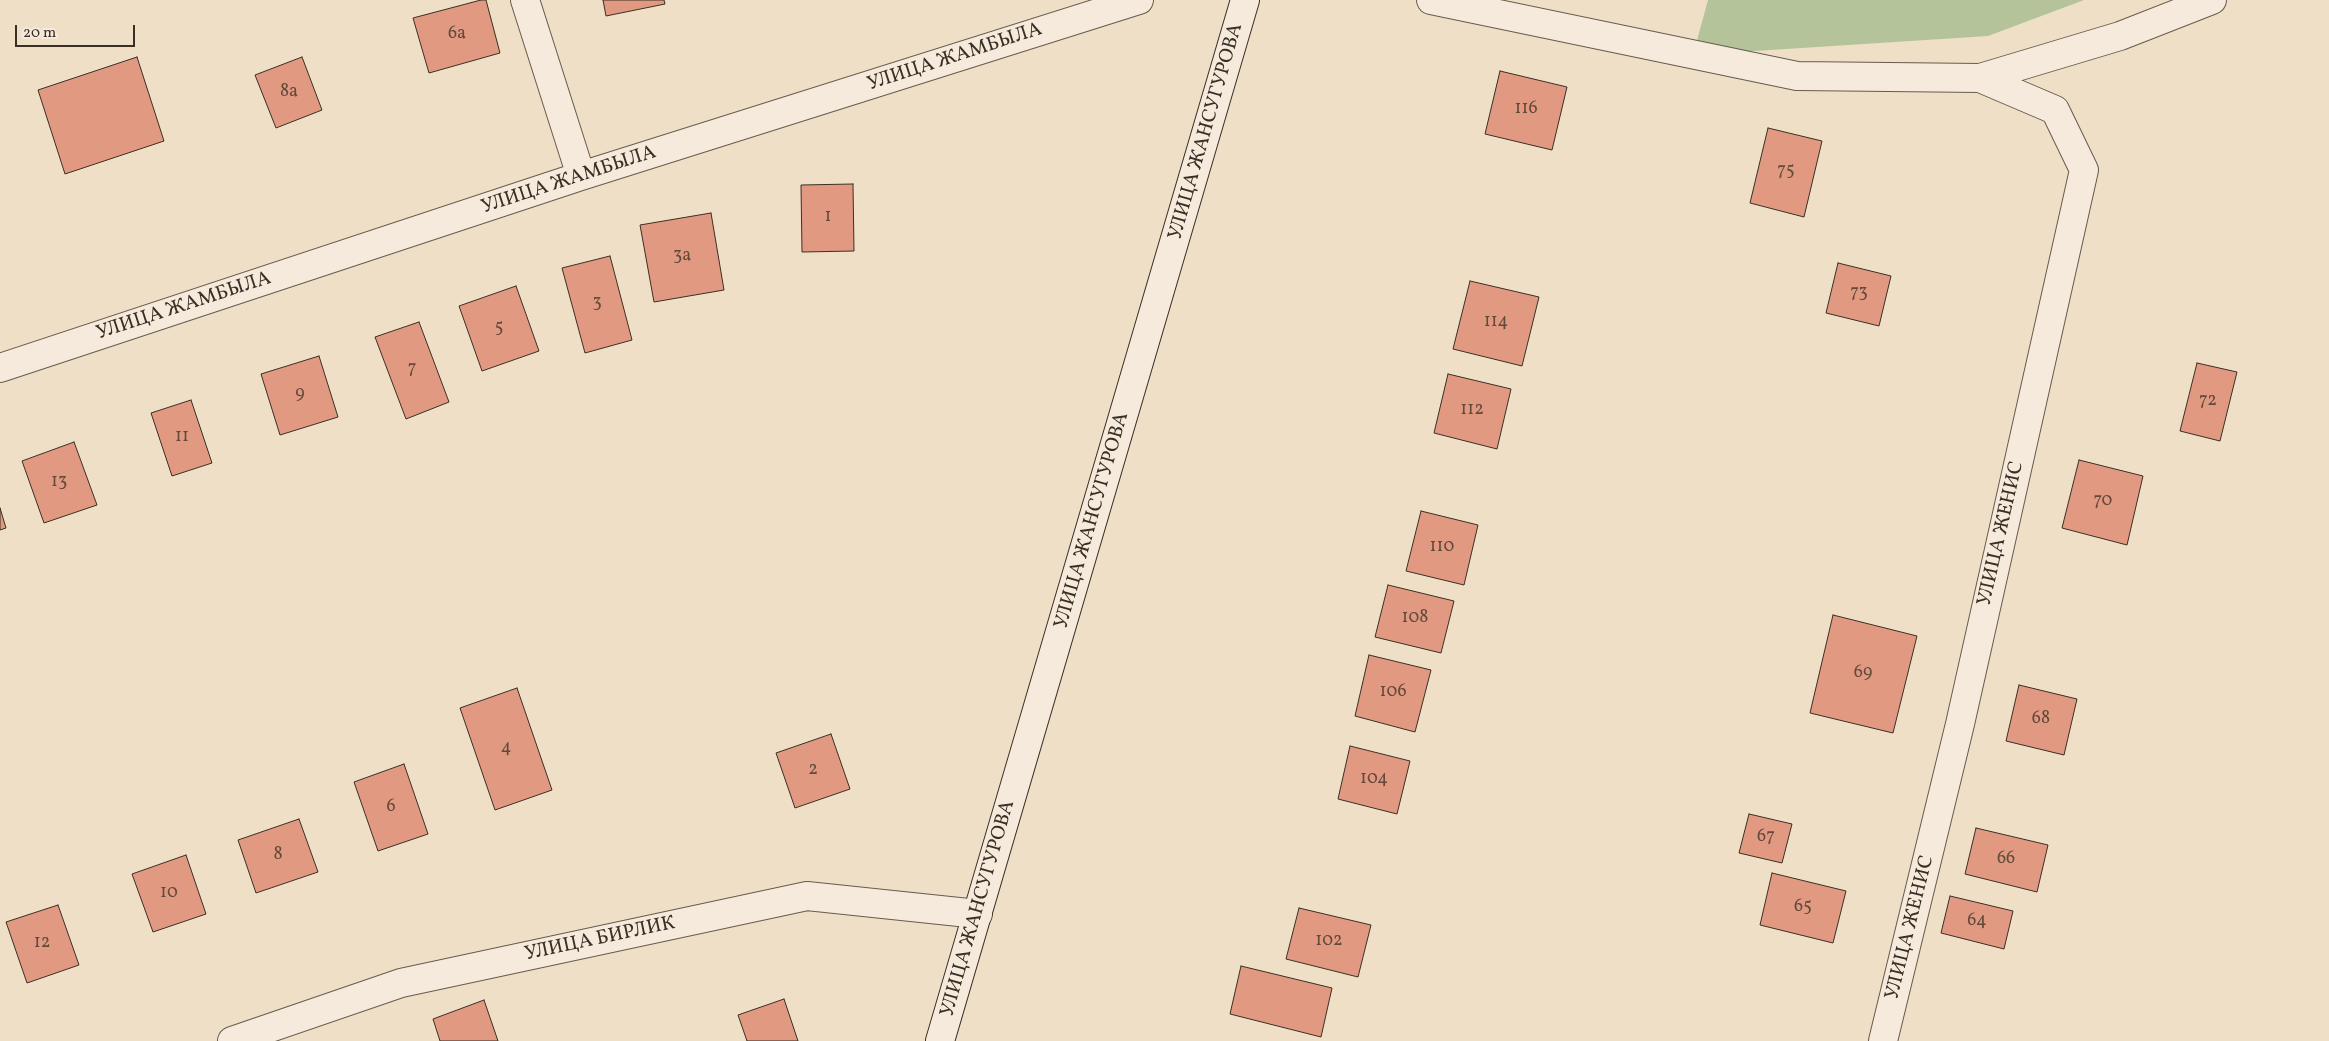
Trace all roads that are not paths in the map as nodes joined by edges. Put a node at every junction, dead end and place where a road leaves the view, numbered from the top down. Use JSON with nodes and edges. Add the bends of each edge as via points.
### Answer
{"nodes":[{"id":1,"x":525,"y":0,"type":"edge"},
{"id":2,"x":1139,"y":0,"type":"edge"},
{"id":3,"x":1245,"y":0,"type":"edge"},
{"id":4,"x":1431,"y":0,"type":"edge"},
{"id":5,"x":2212,"y":0,"type":"edge"},
{"id":6,"x":1980,"y":78,"type":"junction"},
{"id":7,"x":581,"y":176,"type":"junction"},
{"id":8,"x":0,"y":368,"type":"edge"},
{"id":9,"x":978,"y":914,"type":"junction"},
{"id":10,"x":232,"y":1041,"type":"edge"},
{"id":11,"x":940,"y":1041,"type":"edge"},
{"id":12,"x":1883,"y":1041,"type":"edge"}],
"edges":[{"from":1,"to":7,"type":"street"},
{"from":2,"to":7,"type":"street","name":"УЛИЦА ЖАМБЫЛА"},
{"from":3,"to":9,"type":"street","name":"УЛИЦА ЖАНСУГУРОВА"},
{"from":4,"to":6,"type":"street","via":[[1797,76]]},
{"from":5,"to":6,"type":"street","via":[[2120,36]]},
{"from":6,"to":12,"type":"street","name":"УЛИЦА ЖЕНИС","via":[[2055,110],[2084,170],[1960,724]]},
{"from":7,"to":8,"type":"street","name":"УЛИЦА ЖАМБЫЛА"},
{"from":9,"to":10,"type":"street","name":"УЛИЦА БИРЛИК","via":[[807,896],[401,983]]},
{"from":9,"to":11,"type":"street","name":"УЛИЦА ЖАНСУГУРОВА"}]}
